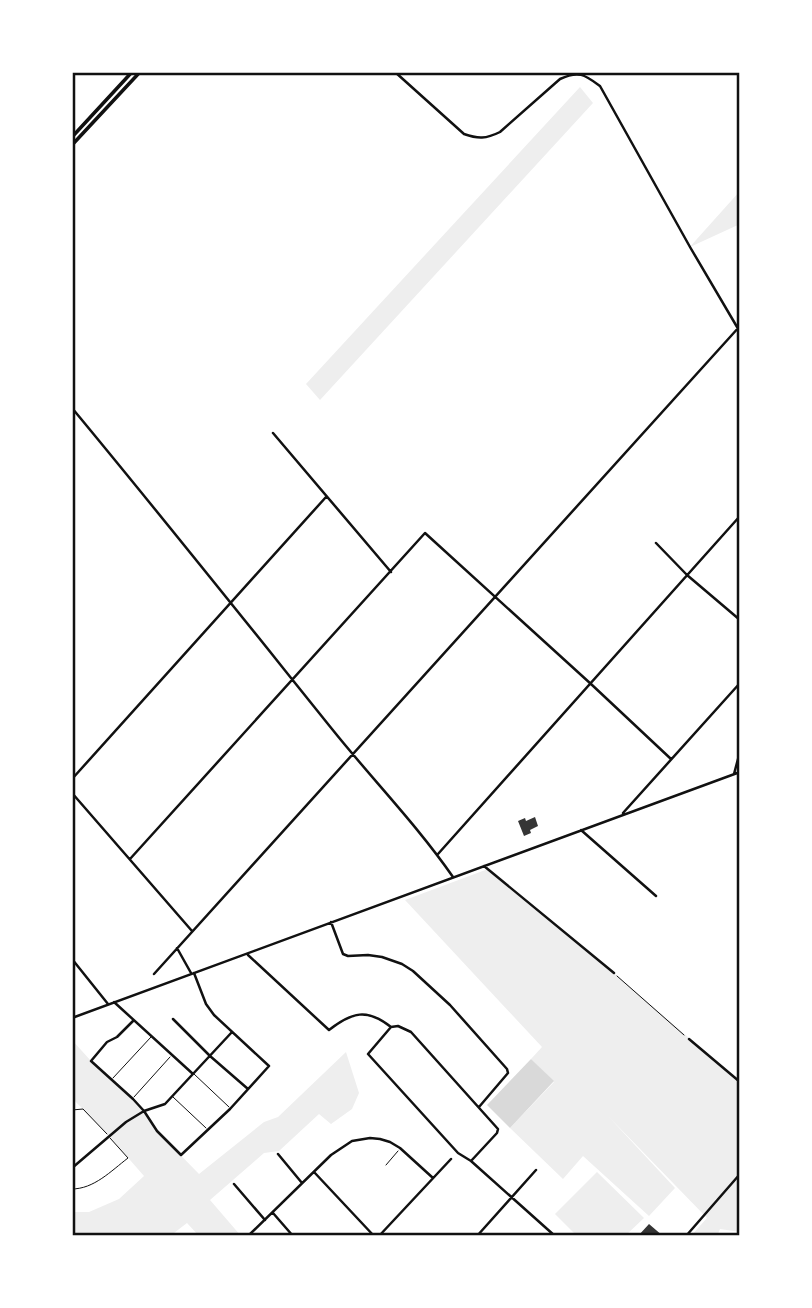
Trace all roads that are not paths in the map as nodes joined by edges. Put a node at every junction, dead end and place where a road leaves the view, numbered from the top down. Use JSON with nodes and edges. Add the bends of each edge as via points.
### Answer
{"nodes":[{"id":1,"x":132,"y":72,"type":"edge"},
{"id":2,"x":140,"y":72,"type":"edge"},
{"id":3,"x":395,"y":72,"type":"edge"},
{"id":4,"x":72,"y":136,"type":"edge"},
{"id":5,"x":72,"y":145,"type":"edge"},
{"id":6,"x":740,"y":328,"type":"edge"},
{"id":7,"x":72,"y":408,"type":"edge"},
{"id":8,"x":273,"y":433,"type":"dead end"},
{"id":9,"x":326,"y":497,"type":"junction"},
{"id":10,"x":740,"y":516,"type":"edge"},
{"id":11,"x":656,"y":543,"type":"dead end"},
{"id":12,"x":391,"y":572,"type":"junction"},
{"id":13,"x":687,"y":575,"type":"junction"},
{"id":14,"x":494,"y":597,"type":"junction"},
{"id":15,"x":230,"y":603,"type":"junction"},
{"id":16,"x":740,"y":621,"type":"edge"},
{"id":17,"x":293,"y":680,"type":"junction"},
{"id":18,"x":740,"y":683,"type":"edge"},
{"id":19,"x":591,"y":684,"type":"junction"},
{"id":20,"x":353,"y":754,"type":"junction"},
{"id":21,"x":740,"y":756,"type":"edge"},
{"id":22,"x":671,"y":759,"type":"junction"},
{"id":23,"x":740,"y":772,"type":"edge"},
{"id":24,"x":734,"y":774,"type":"junction"},
{"id":25,"x":72,"y":779,"type":"edge"},
{"id":26,"x":72,"y":793,"type":"edge"},
{"id":27,"x":622,"y":815,"type":"junction"},
{"id":28,"x":581,"y":830,"type":"junction"},
{"id":29,"x":438,"y":854,"type":"junction"},
{"id":30,"x":130,"y":859,"type":"junction"},
{"id":31,"x":484,"y":866,"type":"junction"},
{"id":32,"x":453,"y":877,"type":"junction"},
{"id":33,"x":656,"y":897,"type":"dead end"},
{"id":34,"x":331,"y":922,"type":"junction"},
{"id":35,"x":192,"y":931,"type":"junction"},
{"id":36,"x":177,"y":948,"type":"junction"},
{"id":37,"x":247,"y":954,"type":"junction"},
{"id":38,"x":72,"y":959,"type":"edge"},
{"id":39,"x":193,"y":973,"type":"junction"},
{"id":40,"x":614,"y":973,"type":"road end"},
{"id":41,"x":154,"y":974,"type":"dead end"},
{"id":42,"x":114,"y":1002,"type":"junction"},
{"id":43,"x":108,"y":1004,"type":"junction"},
{"id":44,"x":72,"y":1018,"type":"edge"},
{"id":45,"x":173,"y":1019,"type":"dead end"},
{"id":46,"x":134,"y":1021,"type":"junction"},
{"id":47,"x":391,"y":1027,"type":"junction"},
{"id":48,"x":232,"y":1032,"type":"junction"},
{"id":49,"x":151,"y":1037,"type":"junction"},
{"id":50,"x":689,"y":1039,"type":"road end"},
{"id":51,"x":172,"y":1055,"type":"junction"},
{"id":52,"x":210,"y":1056,"type":"junction"},
{"id":53,"x":193,"y":1074,"type":"junction"},
{"id":54,"x":112,"y":1080,"type":"junction"},
{"id":55,"x":740,"y":1082,"type":"edge"},
{"id":56,"x":248,"y":1090,"type":"junction"},
{"id":57,"x":173,"y":1097,"type":"junction"},
{"id":58,"x":132,"y":1099,"type":"junction"},
{"id":59,"x":479,"y":1107,"type":"junction"},
{"id":60,"x":230,"y":1109,"type":"junction"},
{"id":61,"x":72,"y":1110,"type":"edge"},
{"id":62,"x":145,"y":1111,"type":"junction"},
{"id":63,"x":208,"y":1129,"type":"junction"},
{"id":64,"x":109,"y":1136,"type":"junction"},
{"id":65,"x":400,"y":1148,"type":"junction"},
{"id":66,"x":278,"y":1154,"type":"dead end"},
{"id":67,"x":451,"y":1159,"type":"dead end"},
{"id":68,"x":471,"y":1161,"type":"junction"},
{"id":69,"x":386,"y":1165,"type":"dead end"},
{"id":70,"x":72,"y":1168,"type":"edge"},
{"id":71,"x":536,"y":1170,"type":"dead end"},
{"id":72,"x":314,"y":1171,"type":"junction"},
{"id":73,"x":740,"y":1174,"type":"edge"},
{"id":74,"x":433,"y":1178,"type":"junction"},
{"id":75,"x":302,"y":1183,"type":"junction"},
{"id":76,"x":234,"y":1184,"type":"dead end"},
{"id":77,"x":72,"y":1189,"type":"edge"},
{"id":78,"x":512,"y":1197,"type":"junction"},
{"id":79,"x":273,"y":1213,"type":"junction"},
{"id":80,"x":265,"y":1220,"type":"junction"},
{"id":81,"x":248,"y":1236,"type":"edge"},
{"id":82,"x":293,"y":1236,"type":"edge"},
{"id":83,"x":374,"y":1236,"type":"edge"},
{"id":84,"x":379,"y":1236,"type":"edge"},
{"id":85,"x":477,"y":1236,"type":"edge"},
{"id":86,"x":555,"y":1236,"type":"edge"},
{"id":87,"x":686,"y":1236,"type":"edge"}],
"edges":[{"from":1,"to":4,"type":"main road"},
{"from":2,"to":5,"type":"main road"},
{"from":3,"to":6,"type":"street","via":[[464,134],[475,138],[500,132],[571,74],[585,75],[600,86]]},
{"from":6,"to":14,"type":"street"},
{"from":7,"to":15,"type":"street"},
{"from":8,"to":9,"type":"street"},
{"from":9,"to":12,"type":"street"},
{"from":9,"to":15,"type":"street"},
{"from":10,"to":13,"type":"street"},
{"from":11,"to":13,"type":"street"},
{"from":12,"to":14,"type":"street","via":[[425,534]]},
{"from":12,"to":17,"type":"street"},
{"from":13,"to":16,"type":"street"},
{"from":13,"to":19,"type":"street"},
{"from":14,"to":19,"type":"street"},
{"from":14,"to":20,"type":"street"},
{"from":15,"to":17,"type":"street"},
{"from":15,"to":25,"type":"street"},
{"from":17,"to":20,"type":"street"},
{"from":17,"to":30,"type":"street"},
{"from":18,"to":22,"type":"street"},
{"from":19,"to":22,"type":"street"},
{"from":19,"to":29,"type":"street"},
{"from":20,"to":29,"type":"street"},
{"from":20,"to":35,"type":"street"},
{"from":21,"to":24,"type":"street"},
{"from":22,"to":27,"type":"street"},
{"from":23,"to":24,"type":"street"},
{"from":24,"to":27,"type":"street"},
{"from":26,"to":30,"type":"street"},
{"from":27,"to":28,"type":"street"},
{"from":28,"to":31,"type":"street"},
{"from":28,"to":33,"type":"street"},
{"from":29,"to":32,"type":"street"},
{"from":30,"to":35,"type":"street"},
{"from":31,"to":32,"type":"street"},
{"from":31,"to":40,"type":"street"},
{"from":32,"to":34,"type":"street"},
{"from":34,"to":37,"type":"street"},
{"from":34,"to":59,"type":"street","via":[[343,954],[382,957],[413,971],[507,1069]]},
{"from":35,"to":36,"type":"street"},
{"from":36,"to":39,"type":"street"},
{"from":36,"to":41,"type":"street"},
{"from":37,"to":39,"type":"street"},
{"from":37,"to":47,"type":"street","via":[[329,1030],[351,1015],[365,1014]]},
{"from":38,"to":43,"type":"street"},
{"from":39,"to":42,"type":"street"},
{"from":39,"to":48,"type":"street","via":[[210,1010]]},
{"from":42,"to":43,"type":"street"},
{"from":42,"to":46,"type":"street"},
{"from":43,"to":44,"type":"street"},
{"from":45,"to":52,"type":"street"},
{"from":46,"to":49,"type":"street"},
{"from":46,"to":54,"type":"street","via":[[91,1061]]},
{"from":47,"to":59,"type":"street","via":[[411,1032]]},
{"from":47,"to":68,"type":"street","via":[[368,1054],[458,1153]]},
{"from":48,"to":52,"type":"street"},
{"from":48,"to":56,"type":"street","via":[[269,1066]]},
{"from":49,"to":51,"type":"street"},
{"from":49,"to":54,"type":"lane"},
{"from":50,"to":55,"type":"street"},
{"from":51,"to":53,"type":"street"},
{"from":51,"to":58,"type":"lane"},
{"from":52,"to":53,"type":"street"},
{"from":52,"to":56,"type":"street"},
{"from":53,"to":57,"type":"street"},
{"from":53,"to":60,"type":"lane"},
{"from":54,"to":58,"type":"street"},
{"from":56,"to":60,"type":"street"},
{"from":57,"to":62,"type":"street","via":[[161,1107]]},
{"from":57,"to":63,"type":"lane"},
{"from":58,"to":62,"type":"street"},
{"from":59,"to":68,"type":"street","via":[[498,1129]]},
{"from":60,"to":63,"type":"street"},
{"from":61,"to":64,"type":"lane","via":[[83,1110]]},
{"from":62,"to":63,"type":"street","via":[[181,1155]]},
{"from":62,"to":64,"type":"street"},
{"from":64,"to":70,"type":"street"},
{"from":64,"to":77,"type":"lane","via":[[128,1158],[96,1182]]},
{"from":65,"to":69,"type":"lane"},
{"from":65,"to":72,"type":"street","via":[[380,1139],[352,1141]]},
{"from":65,"to":74,"type":"street"},
{"from":66,"to":75,"type":"street"},
{"from":67,"to":74,"type":"street"},
{"from":68,"to":78,"type":"street"},
{"from":71,"to":78,"type":"street"},
{"from":72,"to":75,"type":"street"},
{"from":72,"to":83,"type":"street"},
{"from":73,"to":87,"type":"street"},
{"from":74,"to":84,"type":"street"},
{"from":75,"to":79,"type":"street"},
{"from":76,"to":80,"type":"street"},
{"from":78,"to":85,"type":"street"},
{"from":78,"to":86,"type":"street"},
{"from":79,"to":80,"type":"street"},
{"from":79,"to":82,"type":"street"},
{"from":80,"to":81,"type":"street"}]}
